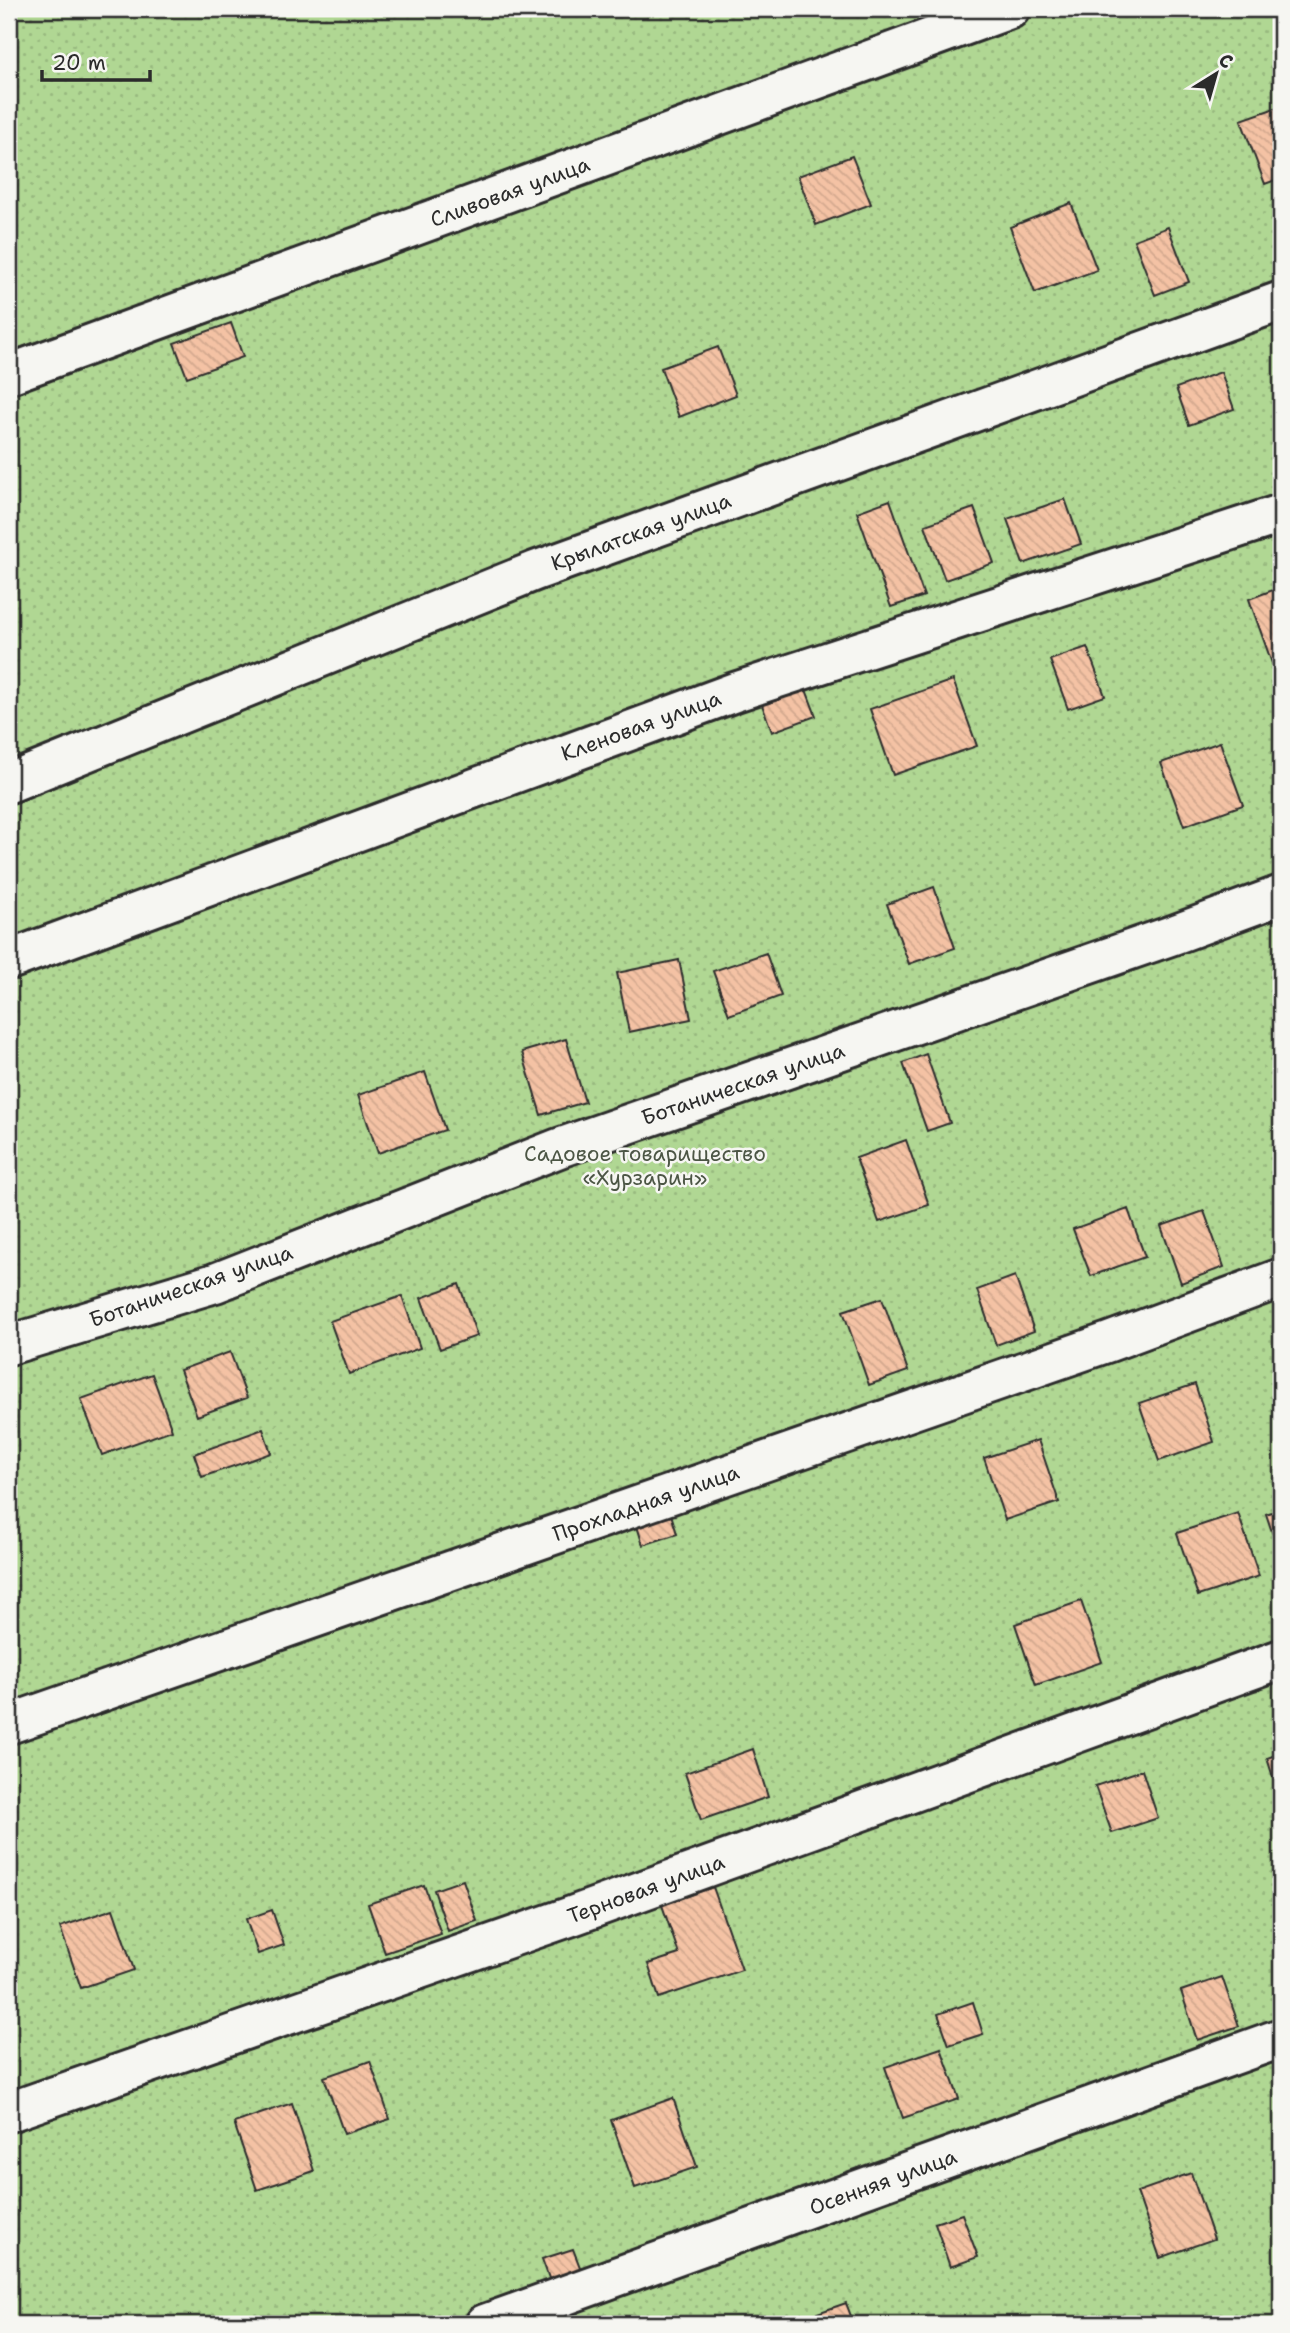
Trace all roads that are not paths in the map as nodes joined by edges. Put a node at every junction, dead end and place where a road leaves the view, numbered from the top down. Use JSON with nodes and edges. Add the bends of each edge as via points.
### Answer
{"nodes":[{"id":1,"x":1010,"y":9,"type":"edge"},
{"id":2,"x":1281,"y":302,"type":"edge"},
{"id":3,"x":9,"y":374,"type":"edge"},
{"id":4,"x":1281,"y":514,"type":"edge"},
{"id":5,"x":9,"y":783,"type":"edge"},
{"id":6,"x":1281,"y":895,"type":"edge"},
{"id":7,"x":9,"y":960,"type":"edge"},
{"id":8,"x":1281,"y":1278,"type":"edge"},
{"id":9,"x":9,"y":1345,"type":"edge"},
{"id":10,"x":1281,"y":1659,"type":"edge"},
{"id":11,"x":9,"y":1724,"type":"edge"},
{"id":12,"x":1281,"y":2038,"type":"edge"},
{"id":13,"x":9,"y":2112,"type":"edge"},
{"id":14,"x":485,"y":2324,"type":"edge"}],
"edges":[{"from":1,"to":3,"type":"street","name":"Сливовая улица"},
{"from":2,"to":5,"type":"street","name":"Крылатская улица","via":[[535,571]]},
{"from":4,"to":7,"type":"street","name":"Кленовая улица","via":[[735,692]]},
{"from":6,"to":9,"type":"street","name":"Ботаническая улица","via":[[559,1148],[215,1283]]},
{"from":8,"to":11,"type":"street","name":"Прохладная улица"},
{"from":10,"to":13,"type":"street","name":"Терновая улица","via":[[569,1917]]},
{"from":12,"to":14,"type":"street","name":"Осенняя улица"}]}
